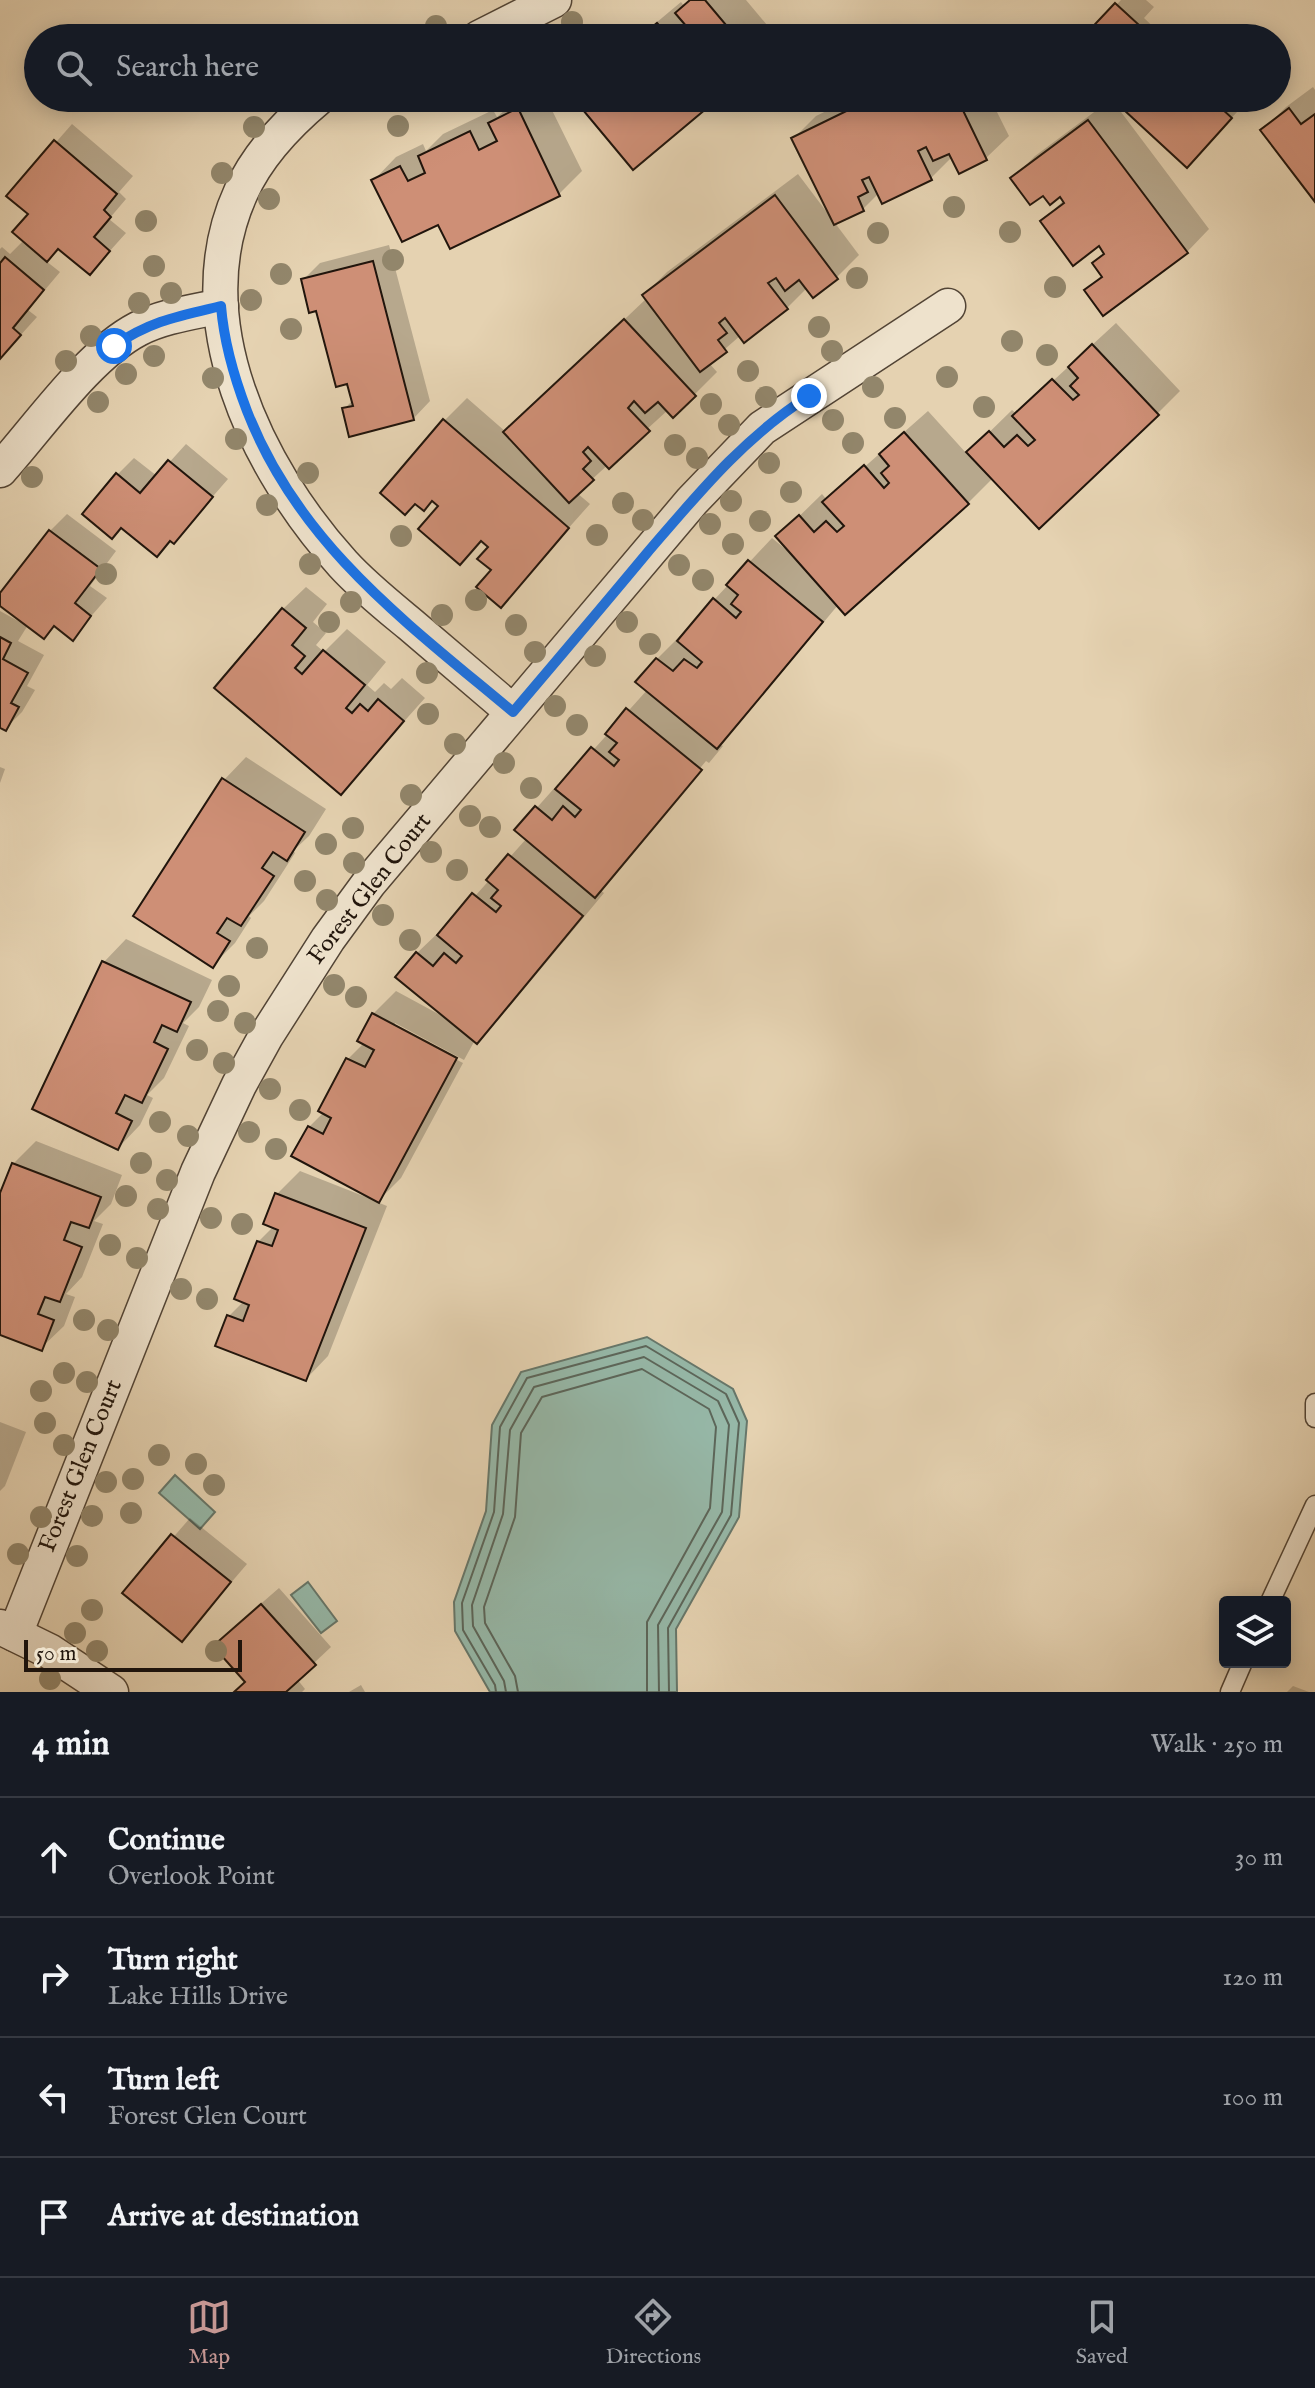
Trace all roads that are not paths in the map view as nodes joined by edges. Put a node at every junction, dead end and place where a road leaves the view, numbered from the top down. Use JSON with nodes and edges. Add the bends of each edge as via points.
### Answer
{"nodes":[{"id":1,"x":534,"y":5,"type":"edge"},
{"id":2,"x":502,"y":24,"type":"edge"},
{"id":3,"x":303,"y":112,"type":"edge"},
{"id":4,"x":221,"y":306,"type":"junction"},
{"id":5,"x":948,"y":306,"type":"dead end"},
{"id":6,"x":0,"y":470,"type":"edge"},
{"id":7,"x":513,"y":712,"type":"junction"},
{"id":8,"x":1315,"y":1403,"type":"edge"},
{"id":9,"x":1315,"y":1418,"type":"edge"},
{"id":10,"x":1315,"y":1505,"type":"edge"},
{"id":11,"x":1273,"y":1596,"type":"edge"},
{"id":12,"x":8,"y":1631,"type":"edge"},
{"id":13,"x":1240,"y":1668,"type":"edge"},
{"id":14,"x":111,"y":1692,"type":"edge"},
{"id":15,"x":1230,"y":1692,"type":"edge"}],
"edges":[{"from":1,"to":2,"type":"street"},
{"from":3,"to":4,"type":"street","via":[[278,136],[242,190],[224,246]]},
{"from":4,"to":6,"type":"street","via":[[138,329],[114,346]]},
{"from":4,"to":7,"type":"street","via":[[239,390],[288,494],[353,574]]},
{"from":5,"to":7,"type":"street","name":"Forest Glen Court","via":[[762,428],[692,501]]},
{"from":7,"to":12,"type":"street","name":"Forest Glen Court","via":[[347,912],[239,1085]]},
{"from":8,"to":9,"type":"lane"},
{"from":10,"to":11,"type":"lane"},
{"from":12,"to":14,"type":"street"},
{"from":13,"to":15,"type":"lane"}]}
